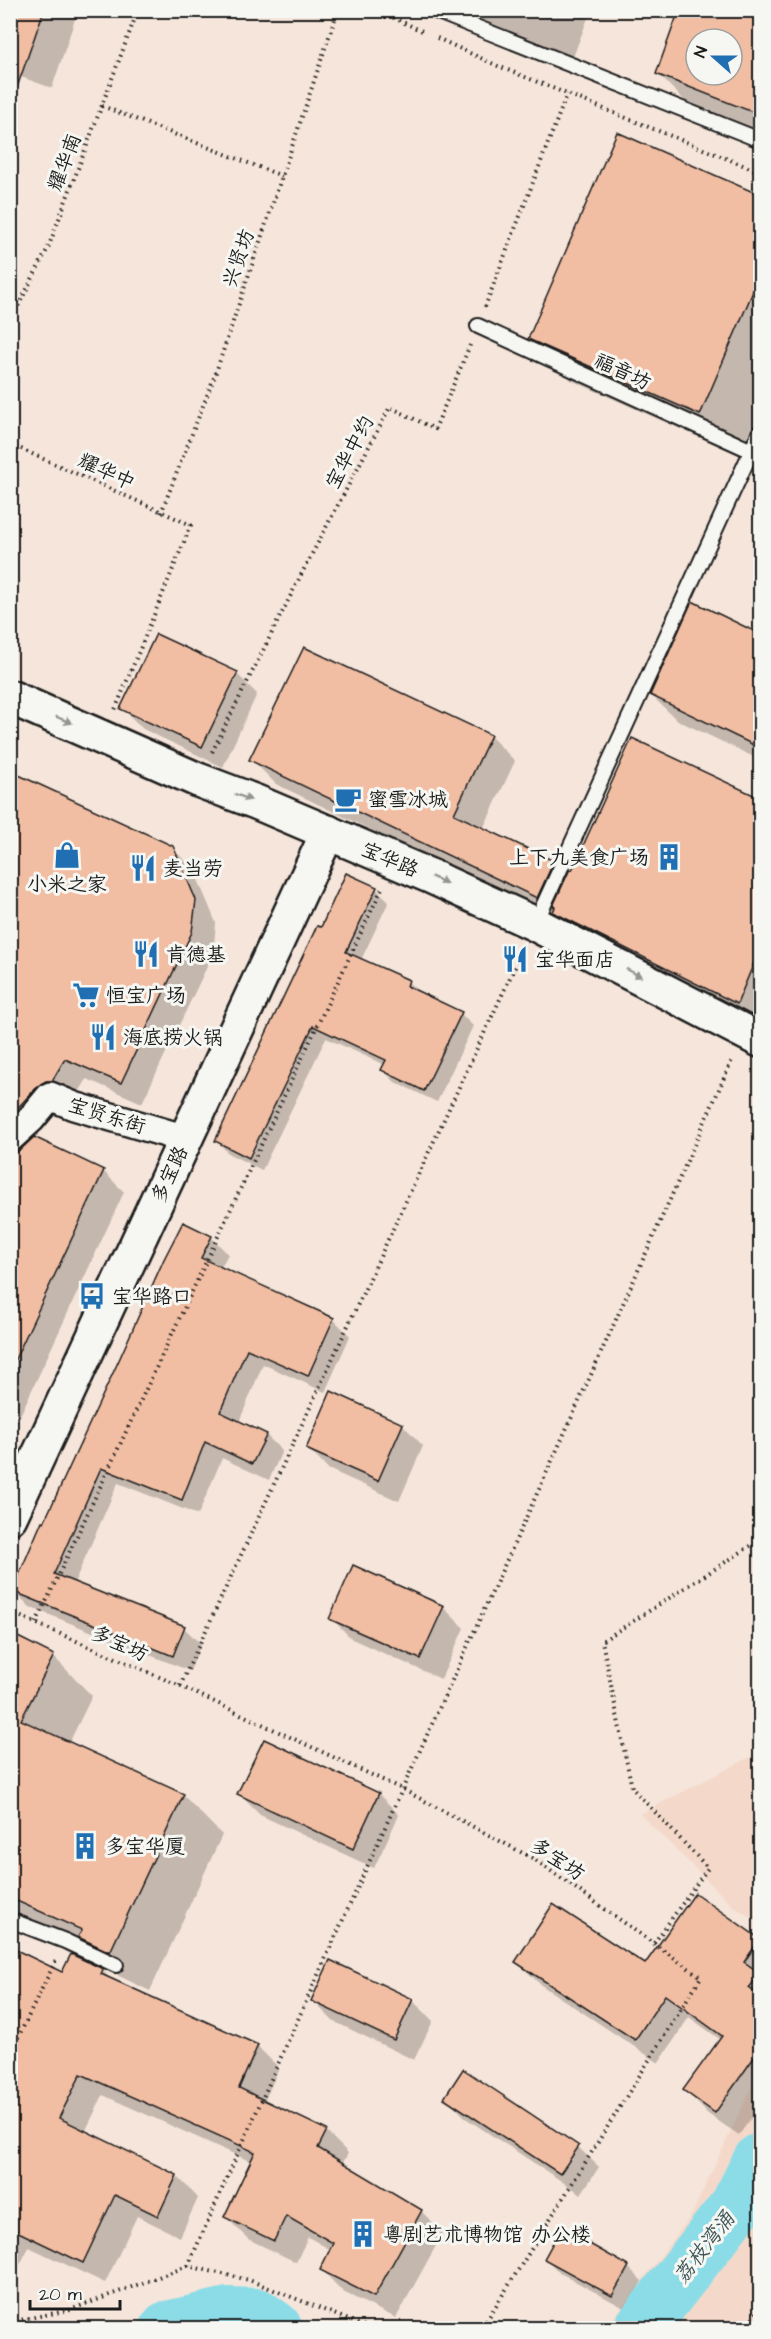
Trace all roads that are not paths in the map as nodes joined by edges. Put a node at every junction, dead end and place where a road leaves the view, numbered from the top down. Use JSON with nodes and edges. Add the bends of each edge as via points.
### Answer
{"nodes":[{"id":1,"x":433,"y":10,"type":"edge"},
{"id":2,"x":760,"y":140,"type":"edge"},
{"id":3,"x":478,"y":326,"type":"road end"},
{"id":4,"x":760,"y":432,"type":"edge"},
{"id":5,"x":752,"y":452,"type":"junction"},
{"id":6,"x":10,"y":697,"type":"edge"},
{"id":7,"x":328,"y":832,"type":"junction"},
{"id":8,"x":535,"y":924,"type":"junction"},
{"id":9,"x":752,"y":1035,"type":"edge"},
{"id":10,"x":10,"y":1138,"type":"edge"},
{"id":11,"x":186,"y":1139,"type":"junction"},
{"id":12,"x":10,"y":1517,"type":"edge"},
{"id":13,"x":10,"y":1920,"type":"edge"},
{"id":14,"x":116,"y":1965,"type":"dead end"}],
"edges":[{"from":1,"to":2,"type":"lane"},
{"from":3,"to":5,"type":"lane","name":"福音坊"},
{"from":4,"to":5,"type":"lane"},
{"from":5,"to":8,"type":"lane"},
{"from":6,"to":7,"type":"street","name":"宝华路","one_way":true},
{"from":7,"to":8,"type":"street","name":"宝华路","one_way":true},
{"from":7,"to":11,"type":"street","name":"多宝路"},
{"from":8,"to":9,"type":"street","name":"宝华路","one_way":true},
{"from":10,"to":11,"type":"street","name":"宝贤东街","via":[[50,1096]]},
{"from":11,"to":12,"type":"street","name":"多宝路"},
{"from":13,"to":14,"type":"lane"}]}
